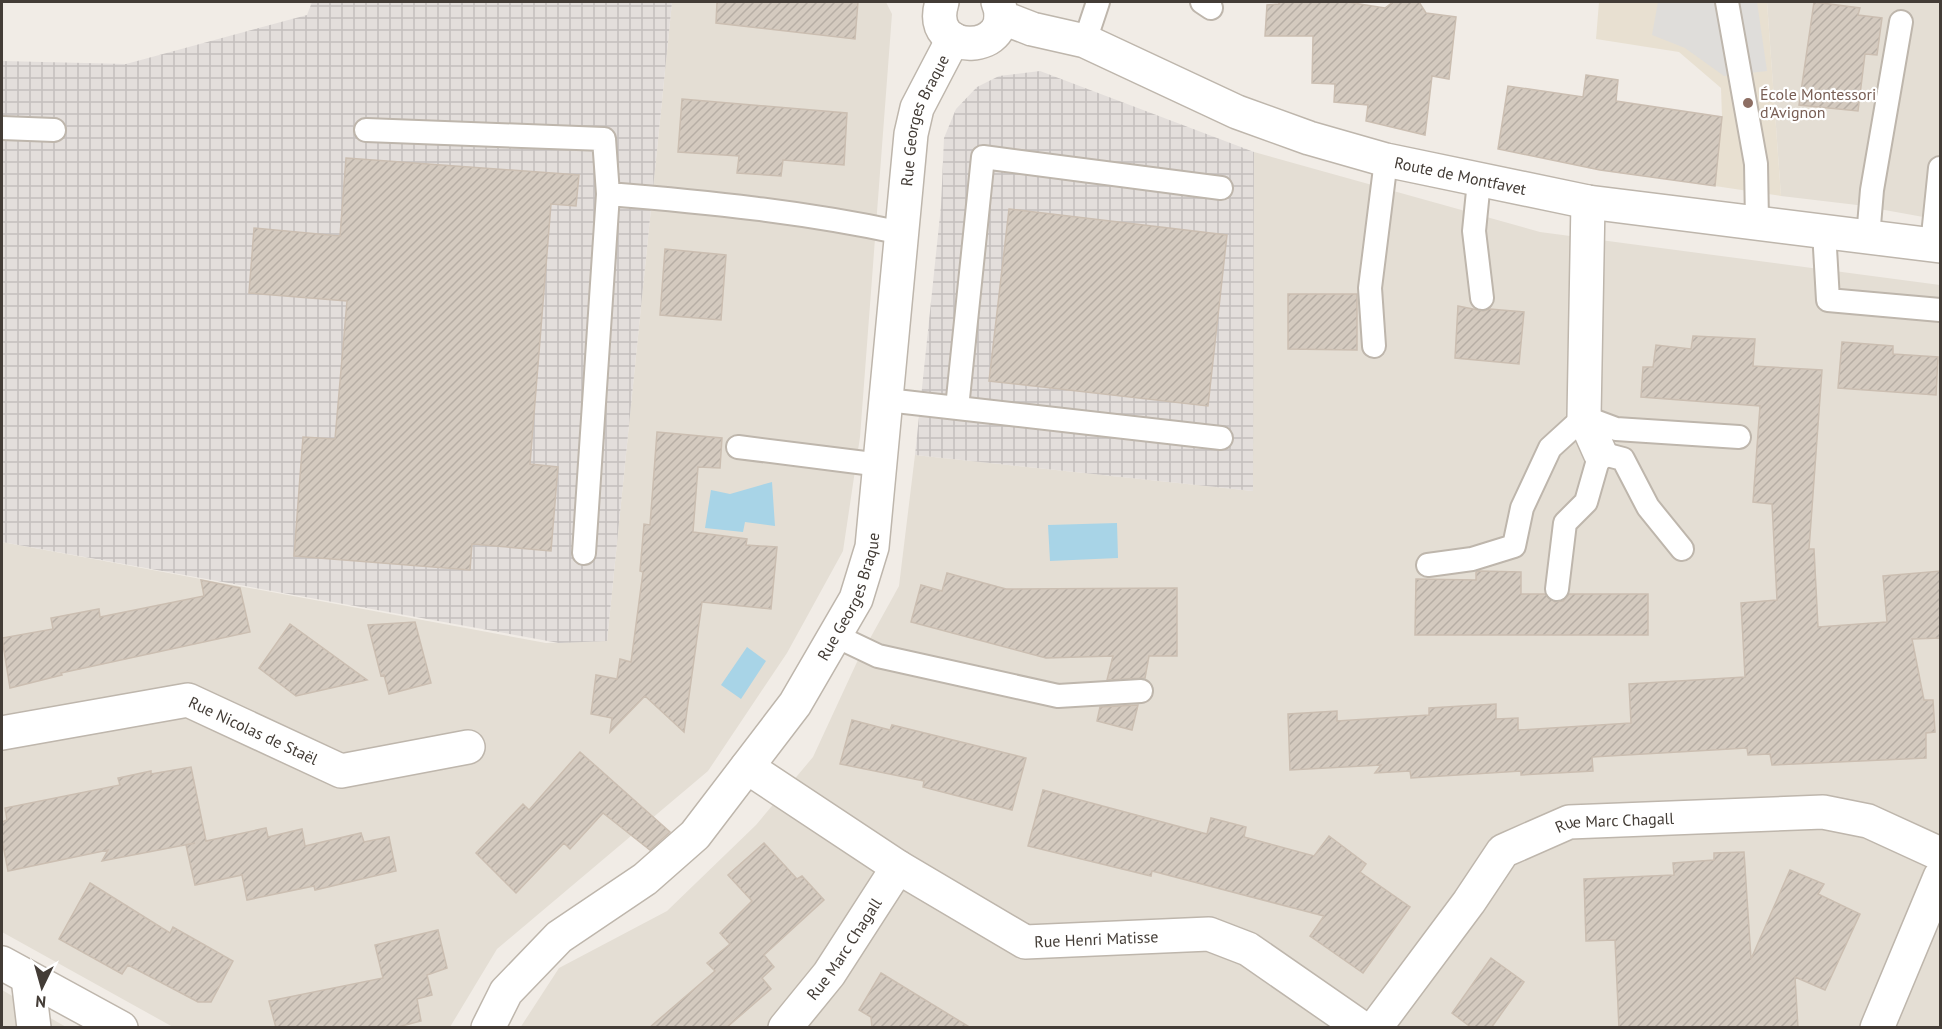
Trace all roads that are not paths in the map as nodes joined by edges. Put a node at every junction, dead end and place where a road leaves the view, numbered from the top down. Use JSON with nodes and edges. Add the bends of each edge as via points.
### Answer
{"nodes":[{"id":1,"x":942,"y":2,"type":"edge"},
{"id":2,"x":1098,"y":2,"type":"edge"},
{"id":3,"x":1727,"y":2,"type":"edge"},
{"id":4,"x":1000,"y":9,"type":"edge"},
{"id":5,"x":1901,"y":22,"type":"dead end"},
{"id":6,"x":953,"y":39,"type":"junction"},
{"id":7,"x":1085,"y":42,"type":"junction"},
{"id":8,"x":2,"y":128,"type":"edge"},
{"id":9,"x":54,"y":130,"type":"dead end"},
{"id":10,"x":366,"y":130,"type":"dead end"},
{"id":11,"x":1386,"y":160,"type":"junction"},
{"id":12,"x":1941,"y":168,"type":"edge"},
{"id":13,"x":1479,"y":181,"type":"junction"},
{"id":14,"x":1221,"y":188,"type":"dead end"},
{"id":15,"x":608,"y":194,"type":"junction"},
{"id":16,"x":1588,"y":202,"type":"junction"},
{"id":17,"x":1757,"y":222,"type":"junction"},
{"id":18,"x":1824,"y":231,"type":"junction"},
{"id":19,"x":902,"y":233,"type":"junction"},
{"id":20,"x":1868,"y":237,"type":"junction"},
{"id":21,"x":1936,"y":246,"type":"edge"},
{"id":22,"x":1482,"y":298,"type":"dead end"},
{"id":23,"x":1941,"y":310,"type":"edge"},
{"id":24,"x":1374,"y":346,"type":"dead end"},
{"id":25,"x":887,"y":400,"type":"junction"},
{"id":26,"x":957,"y":408,"type":"junction"},
{"id":27,"x":1584,"y":417,"type":"junction"},
{"id":28,"x":1739,"y":437,"type":"dead end"},
{"id":29,"x":1221,"y":438,"type":"dead end"},
{"id":30,"x":738,"y":447,"type":"dead end"},
{"id":31,"x":1600,"y":453,"type":"junction"},
{"id":32,"x":881,"y":465,"type":"junction"},
{"id":33,"x":1682,"y":549,"type":"dead end"},
{"id":34,"x":584,"y":554,"type":"dead end"},
{"id":35,"x":1428,"y":565,"type":"dead end"},
{"id":36,"x":1557,"y":589,"type":"dead end"},
{"id":37,"x":836,"y":636,"type":"junction"},
{"id":38,"x":1141,"y":691,"type":"dead end"},
{"id":39,"x":2,"y":733,"type":"edge"},
{"id":40,"x":468,"y":747,"type":"dead end"},
{"id":41,"x":747,"y":767,"type":"junction"},
{"id":42,"x":1941,"y":854,"type":"edge"},
{"id":43,"x":898,"y":867,"type":"junction"},
{"id":44,"x":1941,"y":877,"type":"edge"},
{"id":45,"x":15,"y":970,"type":"edge"},
{"id":46,"x":34,"y":1028,"type":"edge"},
{"id":47,"x":121,"y":1028,"type":"edge"},
{"id":48,"x":488,"y":1028,"type":"edge"},
{"id":49,"x":784,"y":1028,"type":"edge"},
{"id":50,"x":1362,"y":1028,"type":"edge"},
{"id":51,"x":1376,"y":1028,"type":"edge"},
{"id":52,"x":1877,"y":1028,"type":"edge"}],
"edges":[{"from":1,"to":6,"type":"street","via":[[941,23]]},
{"from":2,"to":7,"type":"lane"},
{"from":3,"to":17,"type":"lane","via":[[1756,164]]},
{"from":4,"to":6,"type":"street","via":[[992,36],[973,45]]},
{"from":4,"to":7,"type":"street","name":"Route de Montfavet","via":[[1032,29]]},
{"from":5,"to":20,"type":"lane","via":[[1872,190]]},
{"from":6,"to":19,"type":"street","name":"Rue Georges Braque","via":[[917,108]]},
{"from":7,"to":11,"type":"street","name":"Route de Montfavet","via":[[1237,112]]},
{"from":8,"to":9,"type":"lane"},
{"from":10,"to":15,"type":"lane","via":[[604,138]]},
{"from":11,"to":13,"type":"street","name":"Route de Montfavet"},
{"from":11,"to":24,"type":"lane","via":[[1370,288]]},
{"from":12,"to":21,"type":"lane"},
{"from":13,"to":16,"type":"street","name":"Route de Montfavet"},
{"from":13,"to":22,"type":"lane","via":[[1474,231]]},
{"from":14,"to":26,"type":"lane","via":[[983,157]]},
{"from":15,"to":19,"type":"lane","via":[[838,219]]},
{"from":15,"to":34,"type":"lane"},
{"from":16,"to":17,"type":"street","name":"Route de Montfavet"},
{"from":16,"to":27,"type":"street"},
{"from":17,"to":18,"type":"street","name":"Route de Montfavet"},
{"from":18,"to":20,"type":"street","name":"Route de Montfavet"},
{"from":18,"to":23,"type":"lane","via":[[1828,300]]},
{"from":19,"to":25,"type":"street","name":"Rue Georges Braque"},
{"from":20,"to":21,"type":"street","name":"Route de Montfavet"},
{"from":25,"to":26,"type":"lane"},
{"from":25,"to":32,"type":"street","name":"Rue Georges Braque"},
{"from":26,"to":29,"type":"lane"},
{"from":27,"to":28,"type":"lane","via":[[1616,429]]},
{"from":27,"to":31,"type":"street"},
{"from":27,"to":35,"type":"lane","via":[[1550,448],[1522,508],[1514,546],[1472,559]]},
{"from":30,"to":32,"type":"lane"},
{"from":31,"to":33,"type":"lane","via":[[1623,459],[1648,507]]},
{"from":31,"to":36,"type":"lane","via":[[1586,502],[1565,522]]},
{"from":32,"to":37,"type":"street","name":"Rue Georges Braque","via":[[872,547],[856,599]]},
{"from":37,"to":38,"type":"lane","via":[[878,656],[1058,696]]},
{"from":37,"to":41,"type":"street","name":"Rue Georges Braque","via":[[795,704]]},
{"from":39,"to":40,"type":"street","name":"Rue Nicolas de Staël","via":[[188,700],[341,771]]},
{"from":41,"to":43,"type":"street","name":"Rue Henri Matisse"},
{"from":41,"to":48,"type":"street","name":"Rue Georges Braque","via":[[695,835],[645,879],[559,937],[506,992]]},
{"from":42,"to":51,"type":"street","name":"Rue Marc Chagall","via":[[1868,820],[1823,812],[1569,822],[1503,851]]},
{"from":43,"to":49,"type":"street","name":"Rue Marc Chagall","via":[[830,974]]},
{"from":43,"to":50,"type":"street","name":"Rue Henri Matisse","via":[[1025,942],[1209,934],[1248,949]]},
{"from":44,"to":52,"type":"street"},
{"from":45,"to":46,"type":"street"},
{"from":45,"to":47,"type":"street"}]}
